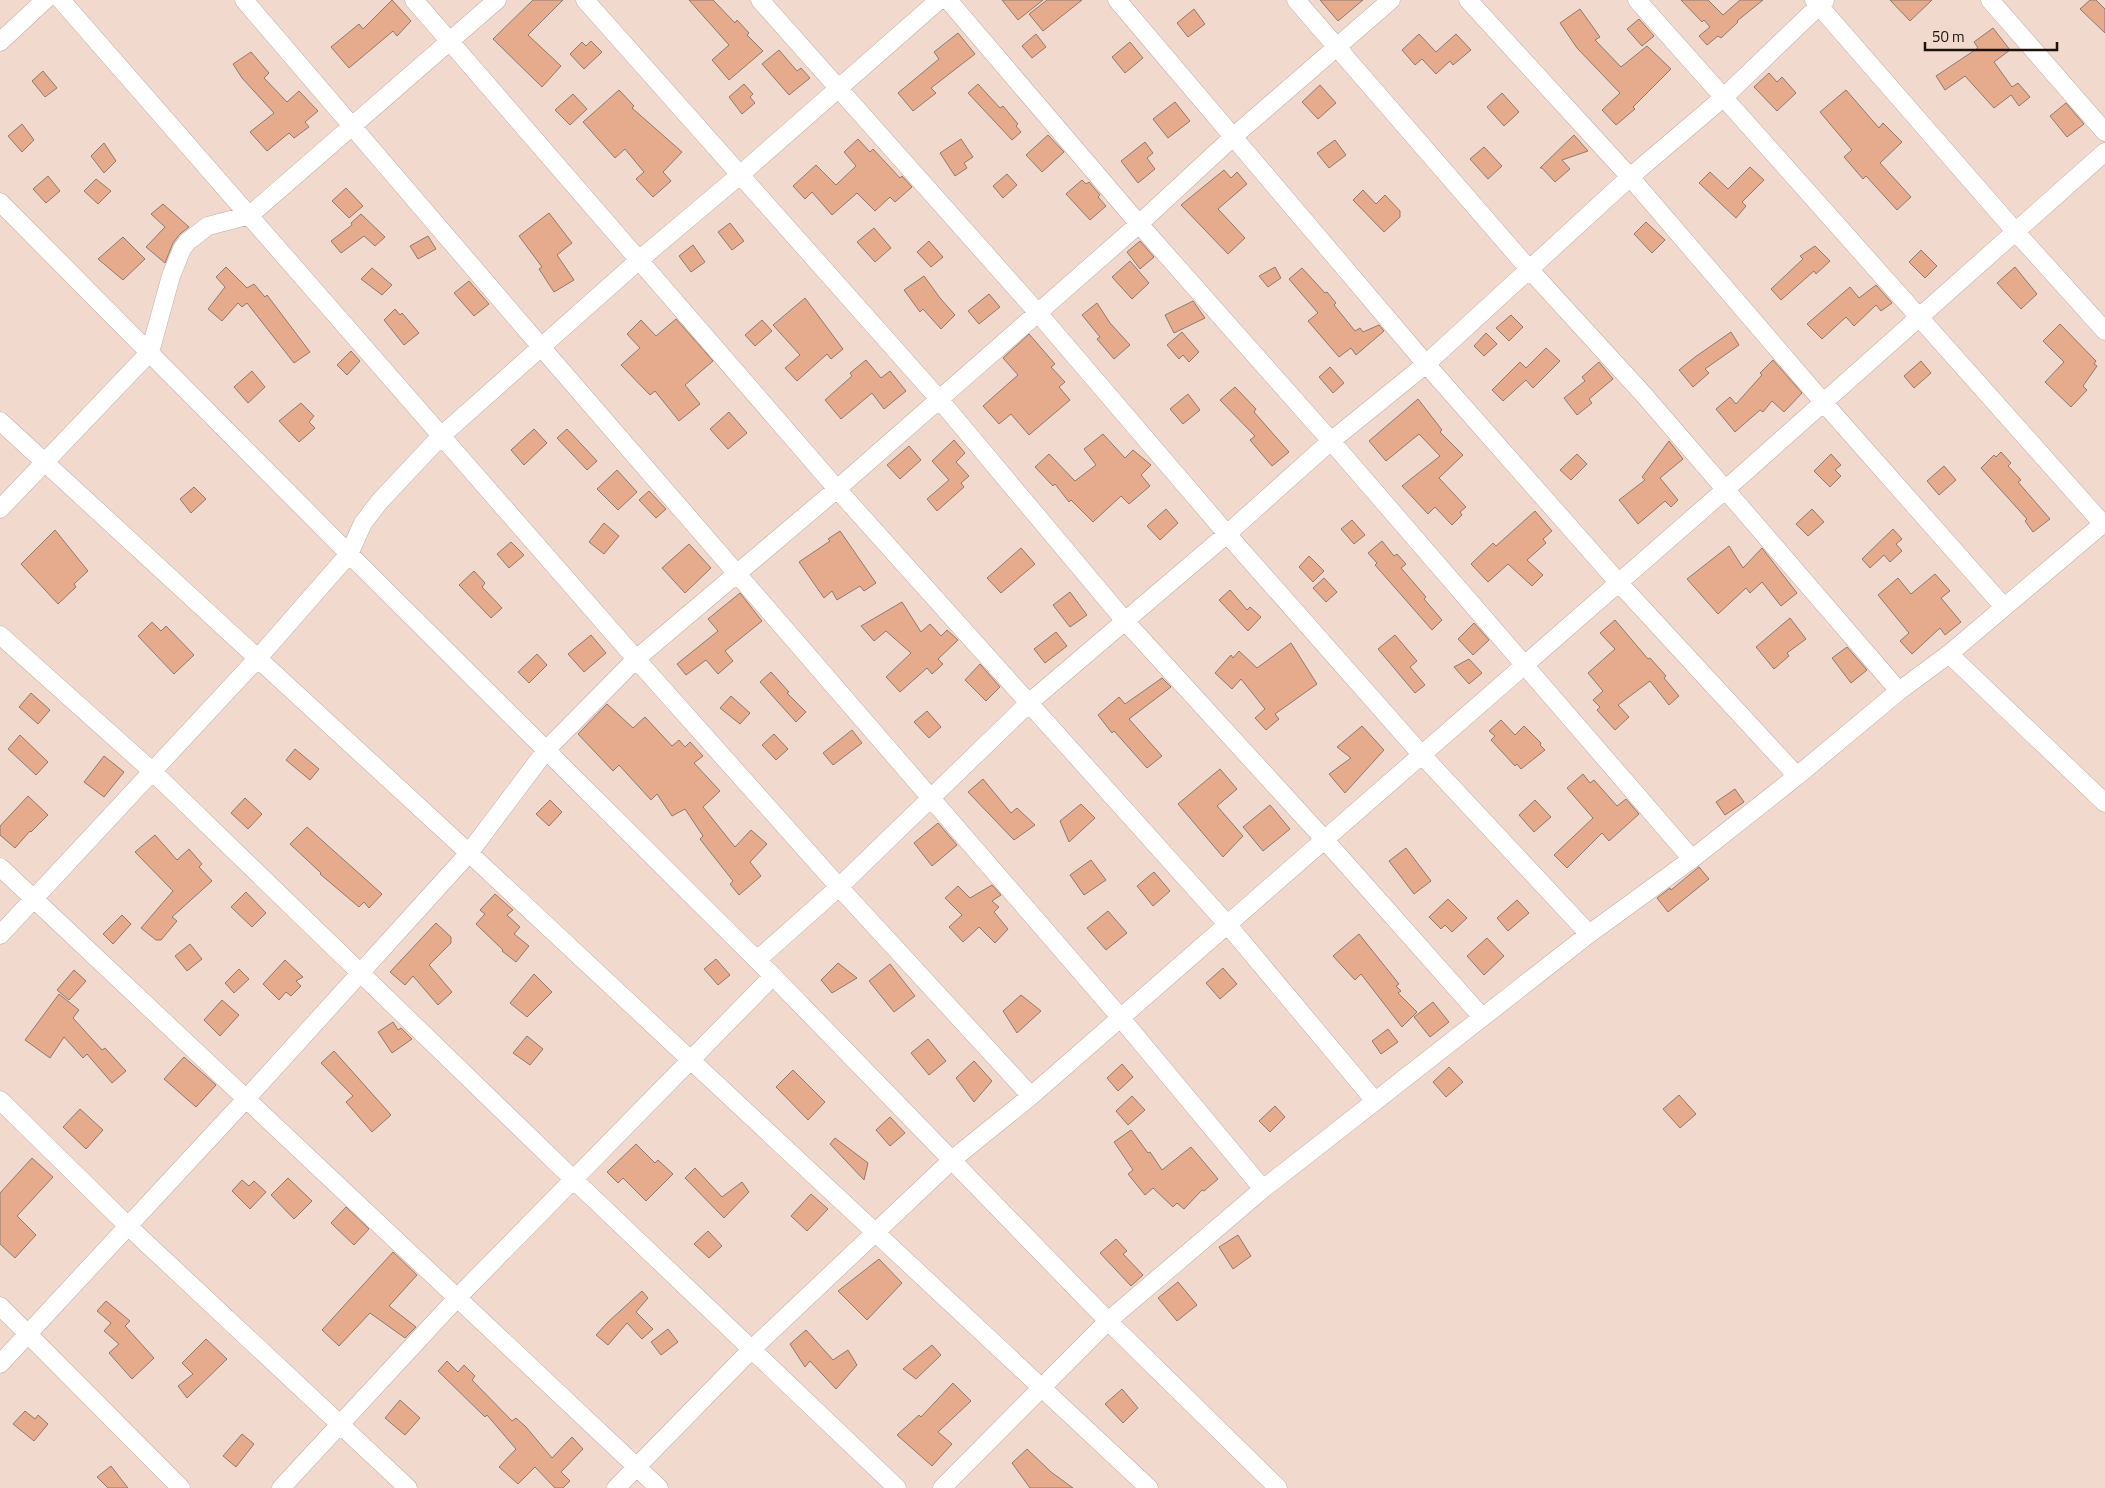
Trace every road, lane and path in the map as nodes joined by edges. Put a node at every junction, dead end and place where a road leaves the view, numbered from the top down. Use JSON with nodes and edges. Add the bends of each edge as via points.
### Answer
{"nodes":[{"id":1,"x":45,"y":0,"type":"edge"},
{"id":2,"x":61,"y":0,"type":"edge"},
{"id":3,"x":244,"y":0,"type":"edge"},
{"id":4,"x":414,"y":0,"type":"edge"},
{"id":5,"x":497,"y":0,"type":"edge"},
{"id":6,"x":585,"y":0,"type":"edge"},
{"id":7,"x":760,"y":0,"type":"edge"},
{"id":8,"x":939,"y":0,"type":"edge"},
{"id":9,"x":948,"y":0,"type":"edge"},
{"id":10,"x":1117,"y":0,"type":"edge"},
{"id":11,"x":1296,"y":0,"type":"edge"},
{"id":12,"x":1391,"y":0,"type":"edge"},
{"id":13,"x":1468,"y":0,"type":"edge"},
{"id":14,"x":1637,"y":0,"type":"edge"},
{"id":15,"x":1990,"y":0,"type":"edge"},
{"id":16,"x":1819,"y":2,"type":"edge"},
{"id":17,"x":450,"y":41,"type":"junction"},
{"id":18,"x":0,"y":42,"type":"edge"},
{"id":19,"x":1336,"y":46,"type":"junction"},
{"id":20,"x":838,"y":89,"type":"junction"},
{"id":21,"x":1724,"y":97,"type":"junction"},
{"id":22,"x":353,"y":126,"type":"junction"},
{"id":23,"x":2105,"y":132,"type":"edge"},
{"id":24,"x":1234,"y":136,"type":"junction"},
{"id":25,"x":2105,"y":152,"type":"edge"},
{"id":26,"x":741,"y":174,"type":"junction"},
{"id":27,"x":1630,"y":177,"type":"junction"},
{"id":28,"x":0,"y":202,"type":"edge"},
{"id":29,"x":250,"y":215,"type":"junction"},
{"id":30,"x":1139,"y":224,"type":"junction"},
{"id":31,"x":2015,"y":231,"type":"junction"},
{"id":32,"x":638,"y":261,"type":"junction"},
{"id":33,"x":1530,"y":269,"type":"junction"},
{"id":34,"x":1038,"y":313,"type":"junction"},
{"id":35,"x":1919,"y":316,"type":"junction"},
{"id":36,"x":2105,"y":331,"type":"edge"},
{"id":37,"x":542,"y":348,"type":"junction"},
{"id":38,"x":150,"y":352,"type":"junction"},
{"id":39,"x":1426,"y":364,"type":"junction"},
{"id":40,"x":939,"y":399,"type":"junction"},
{"id":41,"x":1823,"y":402,"type":"junction"},
{"id":42,"x":0,"y":421,"type":"edge"},
{"id":43,"x":441,"y":436,"type":"junction"},
{"id":44,"x":1331,"y":441,"type":"junction"},
{"id":45,"x":43,"y":462,"type":"junction"},
{"id":46,"x":837,"y":489,"type":"junction"},
{"id":47,"x":1726,"y":489,"type":"junction"},
{"id":48,"x":0,"y":509,"type":"edge"},
{"id":49,"x":2104,"y":523,"type":"edge"},
{"id":50,"x":1227,"y":534,"type":"junction"},
{"id":51,"x":349,"y":554,"type":"junction"},
{"id":52,"x":738,"y":573,"type":"junction"},
{"id":53,"x":1618,"y":582,"type":"junction"},
{"id":54,"x":2004,"y":607,"type":"junction"},
{"id":55,"x":1125,"y":621,"type":"junction"},
{"id":56,"x":0,"y":635,"type":"edge"},
{"id":57,"x":1949,"y":654,"type":"junction"},
{"id":58,"x":258,"y":658,"type":"junction"},
{"id":59,"x":636,"y":659,"type":"junction"},
{"id":60,"x":1523,"y":665,"type":"junction"},
{"id":61,"x":1899,"y":691,"type":"junction"},
{"id":62,"x":1030,"y":702,"type":"junction"},
{"id":63,"x":547,"y":749,"type":"junction"},
{"id":64,"x":1421,"y":754,"type":"junction"},
{"id":65,"x":152,"y":771,"type":"junction"},
{"id":66,"x":1797,"y":776,"type":"junction"},
{"id":67,"x":930,"y":798,"type":"junction"},
{"id":68,"x":2105,"y":802,"type":"edge"},
{"id":69,"x":1324,"y":838,"type":"junction"},
{"id":70,"x":468,"y":853,"type":"junction"},
{"id":71,"x":1692,"y":859,"type":"junction"},
{"id":72,"x":0,"y":867,"type":"edge"},
{"id":73,"x":839,"y":886,"type":"junction"},
{"id":74,"x":35,"y":898,"type":"junction"},
{"id":75,"x":1227,"y":924,"type":"junction"},
{"id":76,"x":1589,"y":934,"type":"junction"},
{"id":77,"x":0,"y":935,"type":"edge"},
{"id":78,"x":758,"y":960,"type":"junction"},
{"id":79,"x":360,"y":973,"type":"junction"},
{"id":80,"x":774,"y":976,"type":"junction"},
{"id":81,"x":1120,"y":1017,"type":"junction"},
{"id":82,"x":1482,"y":1017,"type":"junction"},
{"id":83,"x":691,"y":1061,"type":"junction"},
{"id":84,"x":1031,"y":1096,"type":"junction"},
{"id":85,"x":246,"y":1099,"type":"junction"},
{"id":86,"x":0,"y":1100,"type":"edge"},
{"id":87,"x":1375,"y":1100,"type":"junction"},
{"id":88,"x":953,"y":1159,"type":"junction"},
{"id":89,"x":572,"y":1178,"type":"junction"},
{"id":90,"x":1262,"y":1189,"type":"junction"},
{"id":91,"x":128,"y":1227,"type":"junction"},
{"id":92,"x":876,"y":1233,"type":"junction"},
{"id":93,"x":458,"y":1297,"type":"junction"},
{"id":94,"x":0,"y":1306,"type":"edge"},
{"id":95,"x":1108,"y":1321,"type":"junction"},
{"id":96,"x":30,"y":1334,"type":"junction"},
{"id":97,"x":751,"y":1350,"type":"junction"},
{"id":98,"x":0,"y":1364,"type":"edge"},
{"id":99,"x":1041,"y":1388,"type":"junction"},
{"id":100,"x":341,"y":1425,"type":"junction"},
{"id":101,"x":637,"y":1467,"type":"junction"},
{"id":102,"x":181,"y":1488,"type":"edge"},
{"id":103,"x":281,"y":1488,"type":"edge"},
{"id":104,"x":408,"y":1488,"type":"edge"},
{"id":105,"x":616,"y":1488,"type":"edge"},
{"id":106,"x":659,"y":1488,"type":"edge"},
{"id":107,"x":897,"y":1488,"type":"edge"},
{"id":108,"x":942,"y":1488,"type":"edge"},
{"id":109,"x":1149,"y":1488,"type":"edge"},
{"id":110,"x":1278,"y":1488,"type":"edge"}],
"edges":[{"from":1,"to":18,"type":"street"},
{"from":2,"to":29,"type":"street"},
{"from":3,"to":22,"type":"street"},
{"from":4,"to":17,"type":"street"},
{"from":5,"to":17,"type":"street"},
{"from":6,"to":26,"type":"street"},
{"from":7,"to":20,"type":"street"},
{"from":8,"to":20,"type":"street"},
{"from":9,"to":30,"type":"street"},
{"from":10,"to":24,"type":"street"},
{"from":11,"to":19,"type":"street"},
{"from":12,"to":19,"type":"street"},
{"from":13,"to":27,"type":"street"},
{"from":14,"to":21,"type":"street"},
{"from":15,"to":23,"type":"street"},
{"from":16,"to":21,"type":"street"},
{"from":16,"to":31,"type":"street"},
{"from":17,"to":22,"type":"street"},
{"from":17,"to":32,"type":"street"},
{"from":19,"to":24,"type":"street"},
{"from":19,"to":33,"type":"street"},
{"from":20,"to":26,"type":"street"},
{"from":20,"to":34,"type":"street"},
{"from":21,"to":27,"type":"street"},
{"from":21,"to":35,"type":"street"},
{"from":22,"to":29,"type":"street"},
{"from":22,"to":37,"type":"street"},
{"from":24,"to":30,"type":"street"},
{"from":24,"to":39,"type":"street"},
{"from":25,"to":31,"type":"street"},
{"from":26,"to":32,"type":"street"},
{"from":26,"to":40,"type":"street"},
{"from":27,"to":33,"type":"street"},
{"from":27,"to":41,"type":"street"},
{"from":28,"to":38,"type":"street"},
{"from":29,"to":38,"type":"street","via":[[208,226],[187,242],[171,276]]},
{"from":29,"to":43,"type":"street"},
{"from":30,"to":34,"type":"street"},
{"from":30,"to":44,"type":"street"},
{"from":31,"to":35,"type":"street"},
{"from":31,"to":36,"type":"street"},
{"from":32,"to":37,"type":"street"},
{"from":32,"to":46,"type":"street"},
{"from":33,"to":39,"type":"street"},
{"from":33,"to":47,"type":"street"},
{"from":34,"to":40,"type":"street"},
{"from":34,"to":50,"type":"street"},
{"from":35,"to":41,"type":"street"},
{"from":35,"to":49,"type":"street"},
{"from":37,"to":43,"type":"street"},
{"from":37,"to":52,"type":"street"},
{"from":38,"to":45,"type":"street"},
{"from":38,"to":51,"type":"street"},
{"from":39,"to":44,"type":"street"},
{"from":39,"to":53,"type":"street"},
{"from":40,"to":46,"type":"street"},
{"from":40,"to":55,"type":"street"},
{"from":41,"to":47,"type":"street"},
{"from":41,"to":54,"type":"street"},
{"from":42,"to":45,"type":"street"},
{"from":43,"to":51,"type":"street","via":[[380,501],[363,523]]},
{"from":43,"to":59,"type":"street"},
{"from":44,"to":50,"type":"street"},
{"from":44,"to":60,"type":"street"},
{"from":45,"to":48,"type":"street"},
{"from":45,"to":58,"type":"street"},
{"from":46,"to":52,"type":"street"},
{"from":46,"to":62,"type":"street"},
{"from":47,"to":53,"type":"street"},
{"from":47,"to":61,"type":"street"},
{"from":49,"to":54,"type":"street"},
{"from":50,"to":55,"type":"street"},
{"from":50,"to":64,"type":"street"},
{"from":51,"to":58,"type":"street"},
{"from":51,"to":63,"type":"street"},
{"from":52,"to":59,"type":"street"},
{"from":52,"to":67,"type":"street"},
{"from":53,"to":60,"type":"street"},
{"from":53,"to":66,"type":"street"},
{"from":54,"to":57,"type":"street"},
{"from":55,"to":62,"type":"street"},
{"from":55,"to":69,"type":"street"},
{"from":56,"to":65,"type":"street"},
{"from":57,"to":61,"type":"street"},
{"from":57,"to":68,"type":"street"},
{"from":58,"to":65,"type":"street"},
{"from":58,"to":70,"type":"street"},
{"from":59,"to":63,"type":"street"},
{"from":59,"to":73,"type":"street"},
{"from":60,"to":64,"type":"street"},
{"from":60,"to":71,"type":"street"},
{"from":61,"to":66,"type":"street"},
{"from":62,"to":67,"type":"street"},
{"from":62,"to":75,"type":"street"},
{"from":63,"to":70,"type":"street"},
{"from":63,"to":78,"type":"street"},
{"from":64,"to":69,"type":"street"},
{"from":64,"to":76,"type":"street"},
{"from":65,"to":74,"type":"street"},
{"from":65,"to":79,"type":"street"},
{"from":66,"to":71,"type":"street"},
{"from":67,"to":73,"type":"street"},
{"from":67,"to":81,"type":"street"},
{"from":69,"to":75,"type":"street"},
{"from":69,"to":82,"type":"street"},
{"from":70,"to":79,"type":"street"},
{"from":70,"to":83,"type":"street"},
{"from":71,"to":76,"type":"street"},
{"from":72,"to":74,"type":"street"},
{"from":73,"to":78,"type":"street"},
{"from":73,"to":84,"type":"street"},
{"from":74,"to":77,"type":"street"},
{"from":74,"to":85,"type":"street"},
{"from":75,"to":81,"type":"street"},
{"from":75,"to":87,"type":"street"},
{"from":76,"to":82,"type":"street"},
{"from":78,"to":80,"type":"street"},
{"from":79,"to":85,"type":"street"},
{"from":79,"to":89,"type":"street"},
{"from":80,"to":83,"type":"street"},
{"from":80,"to":88,"type":"street"},
{"from":81,"to":84,"type":"street"},
{"from":81,"to":90,"type":"street"},
{"from":82,"to":87,"type":"street"},
{"from":83,"to":89,"type":"street"},
{"from":83,"to":92,"type":"street"},
{"from":84,"to":88,"type":"street"},
{"from":85,"to":91,"type":"street"},
{"from":85,"to":93,"type":"street"},
{"from":86,"to":91,"type":"street"},
{"from":87,"to":90,"type":"street"},
{"from":88,"to":92,"type":"street"},
{"from":88,"to":95,"type":"street"},
{"from":89,"to":93,"type":"street"},
{"from":89,"to":97,"type":"street"},
{"from":90,"to":95,"type":"street"},
{"from":91,"to":96,"type":"street"},
{"from":91,"to":100,"type":"street"},
{"from":92,"to":97,"type":"street"},
{"from":92,"to":99,"type":"street"},
{"from":93,"to":100,"type":"street"},
{"from":93,"to":101,"type":"street"},
{"from":94,"to":96,"type":"street"},
{"from":95,"to":99,"type":"street"},
{"from":95,"to":110,"type":"street"},
{"from":96,"to":98,"type":"street"},
{"from":96,"to":102,"type":"street"},
{"from":97,"to":101,"type":"street"},
{"from":97,"to":107,"type":"street"},
{"from":99,"to":108,"type":"street"},
{"from":99,"to":109,"type":"street"},
{"from":100,"to":103,"type":"street"},
{"from":100,"to":104,"type":"street"},
{"from":101,"to":105,"type":"street"},
{"from":101,"to":106,"type":"street"}]}
